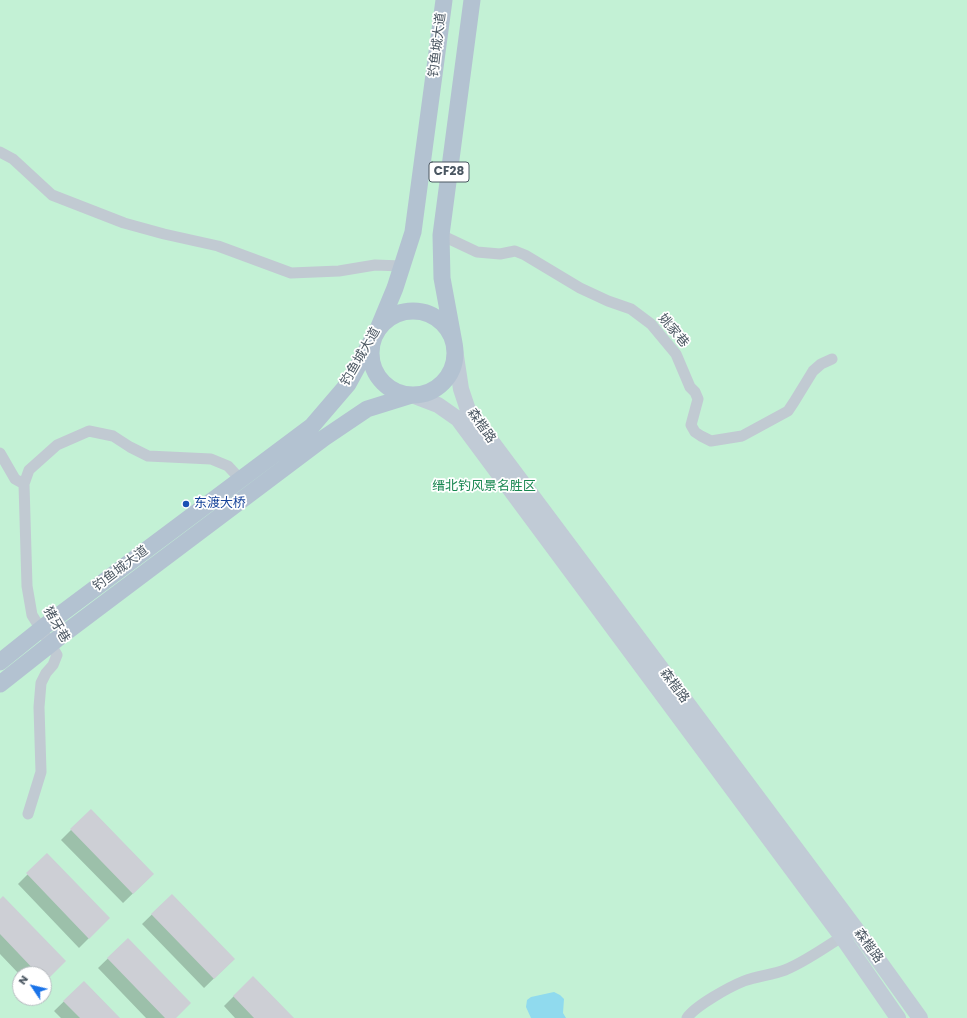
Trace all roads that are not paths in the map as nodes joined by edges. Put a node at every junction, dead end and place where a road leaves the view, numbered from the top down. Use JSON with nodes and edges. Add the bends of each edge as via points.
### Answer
{"nodes":[{"id":1,"x":444,"y":0,"type":"edge"},
{"id":2,"x":472,"y":0,"type":"edge"},
{"id":3,"x":0,"y":152,"type":"edge"},
{"id":4,"x":441,"y":235,"type":"junction"},
{"id":5,"x":402,"y":266,"type":"junction"},
{"id":6,"x":378,"y":329,"type":"junction"},
{"id":7,"x":454,"y":343,"type":"junction"},
{"id":8,"x":832,"y":359,"type":"dead end"},
{"id":9,"x":412,"y":395,"type":"junction"},
{"id":10,"x":0,"y":453,"type":"edge"},
{"id":11,"x":240,"y":479,"type":"junction"},
{"id":12,"x":24,"y":484,"type":"junction"},
{"id":13,"x":0,"y":662,"type":"edge"},
{"id":14,"x":0,"y":684,"type":"edge"},
{"id":15,"x":28,"y":814,"type":"dead end"},
{"id":16,"x":856,"y":929,"type":"junction"},
{"id":17,"x":842,"y":937,"type":"junction"},
{"id":18,"x":687,"y":1018,"type":"edge"},
{"id":19,"x":898,"y":1018,"type":"edge"},
{"id":20,"x":920,"y":1018,"type":"edge"}],
"edges":[{"from":1,"to":5,"type":"main road","name":"钓鱼城大道","number":"CF28","via":[[413,232]]},
{"from":2,"to":4,"type":"main road","number":"CF28"},
{"from":3,"to":5,"type":"street","via":[[12,159],[52,195],[124,224],[218,246],[291,273]]},
{"from":4,"to":7,"type":"main road","number":"CF28","via":[[442,278]]},
{"from":4,"to":8,"type":"street","name":"姚家巷","via":[[477,252],[500,254],[515,251],[580,288],[632,309],[651,324],[676,354],[698,399],[691,425],[695,432],[710,441],[742,436],[788,411],[813,371]]},
{"from":5,"to":6,"type":"main road","name":"钓鱼城大道","number":"CF28"},
{"from":6,"to":7,"type":"main road","via":[[400,312],[414,310],[428,313],[440,320],[449,330]]},
{"from":6,"to":9,"type":"main road","via":[[371,353],[373,366],[388,386]]},
{"from":6,"to":11,"type":"main road","name":"钓鱼城大道","via":[[348,384],[312,426]]},
{"from":7,"to":9,"type":"main road","via":[[453,367],[447,377],[438,387],[426,393]]},
{"from":7,"to":16,"type":"main road","name":"森楷路","via":[[461,389],[468,410]]},
{"from":9,"to":14,"type":"main road","name":"钓鱼城大道","via":[[367,409],[324,438]]},
{"from":9,"to":17,"type":"main road","name":"森楷路","via":[[438,405],[458,419]]},
{"from":10,"to":12,"type":"street","via":[[15,479]]},
{"from":11,"to":12,"type":"street","via":[[228,466],[211,460],[148,456],[113,436],[89,431],[57,445],[29,470]]},
{"from":11,"to":13,"type":"main road","name":"钓鱼城大道"},
{"from":12,"to":15,"type":"street","name":"猪牙巷","via":[[26,586],[32,615],[57,654],[41,682],[41,772]]},
{"from":16,"to":17,"type":"street"},
{"from":16,"to":20,"type":"main road","name":"森楷路"},
{"from":17,"to":18,"type":"street","via":[[785,970],[744,981],[713,998]]},
{"from":17,"to":19,"type":"main road","name":"森楷路"}]}
